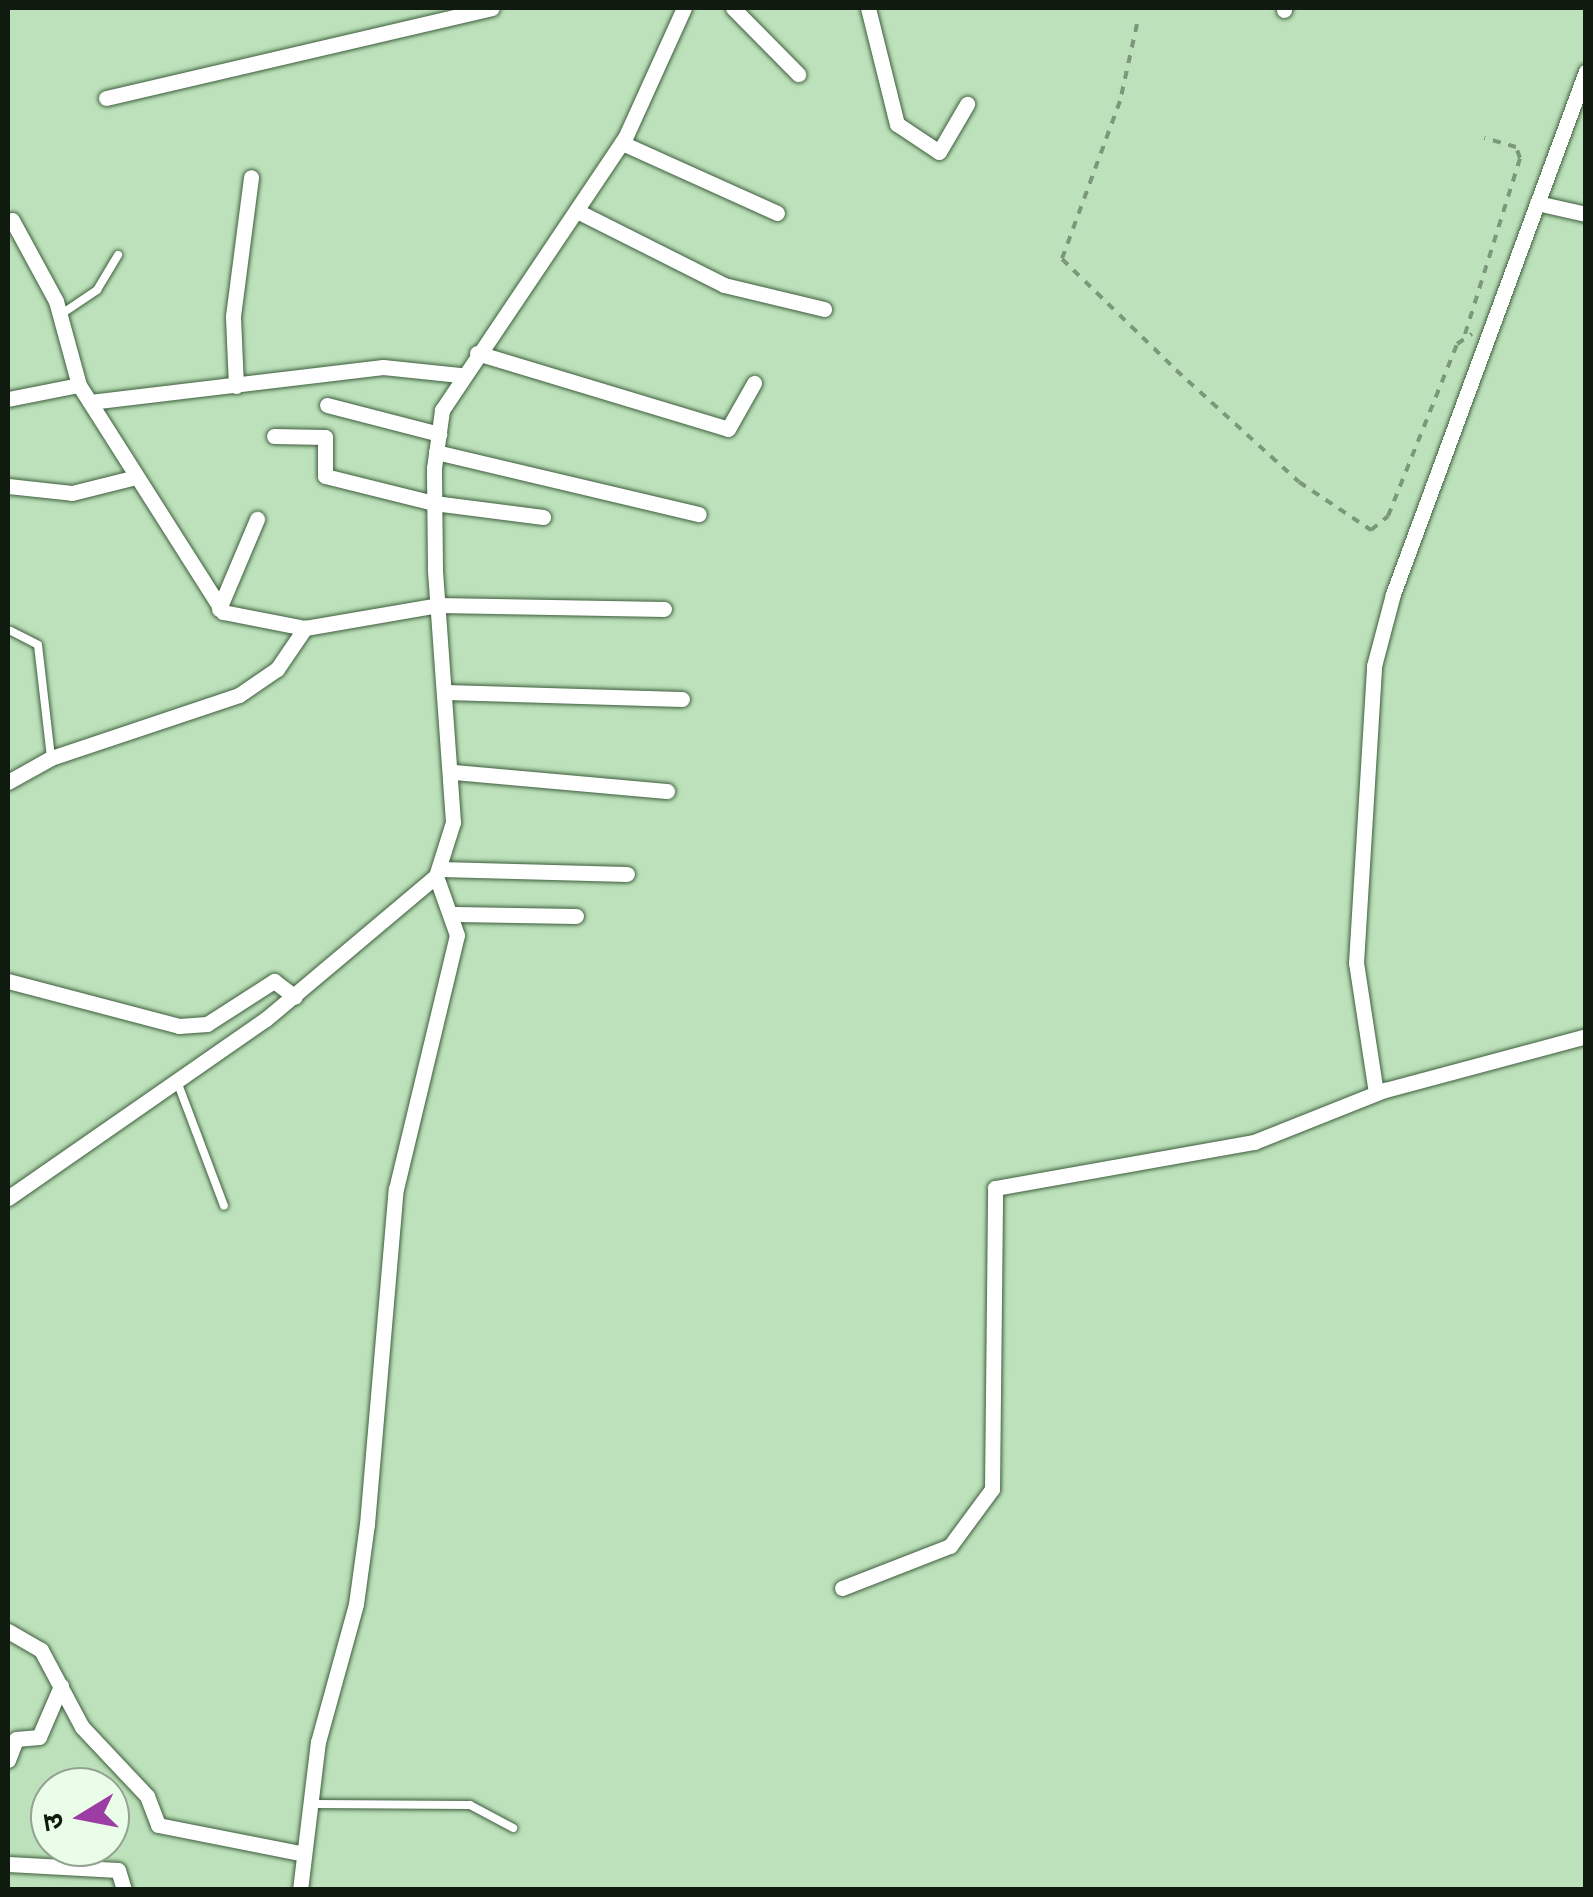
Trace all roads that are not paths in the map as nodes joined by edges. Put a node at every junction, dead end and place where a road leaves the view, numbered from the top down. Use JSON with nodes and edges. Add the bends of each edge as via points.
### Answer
{"nodes":[{"id":1,"x":492,"y":8,"type":"edge"},
{"id":2,"x":684,"y":8,"type":"edge"},
{"id":3,"x":733,"y":8,"type":"edge"},
{"id":4,"x":868,"y":8,"type":"edge"},
{"id":5,"x":1586,"y":71,"type":"edge"},
{"id":6,"x":798,"y":74,"type":"dead end"},
{"id":7,"x":106,"y":98,"type":"dead end"},
{"id":8,"x":967,"y":104,"type":"dead end"},
{"id":9,"x":622,"y":143,"type":"junction"},
{"id":10,"x":251,"y":177,"type":"dead end"},
{"id":11,"x":1537,"y":203,"type":"junction"},
{"id":12,"x":579,"y":212,"type":"junction"},
{"id":13,"x":776,"y":214,"type":"dead end"},
{"id":14,"x":1586,"y":214,"type":"edge"},
{"id":15,"x":12,"y":220,"type":"dead end"},
{"id":16,"x":118,"y":255,"type":"dead end"},
{"id":17,"x":824,"y":309,"type":"dead end"},
{"id":18,"x":60,"y":315,"type":"junction"},
{"id":19,"x":476,"y":353,"type":"junction"},
{"id":20,"x":460,"y":375,"type":"junction"},
{"id":21,"x":754,"y":383,"type":"dead end"},
{"id":22,"x":79,"y":385,"type":"junction"},
{"id":23,"x":236,"y":386,"type":"junction"},
{"id":24,"x":8,"y":399,"type":"edge"},
{"id":25,"x":90,"y":402,"type":"junction"},
{"id":26,"x":327,"y":406,"type":"dead end"},
{"id":27,"x":439,"y":434,"type":"junction"},
{"id":28,"x":274,"y":436,"type":"dead end"},
{"id":29,"x":436,"y":452,"type":"junction"},
{"id":30,"x":136,"y":477,"type":"junction"},
{"id":31,"x":8,"y":486,"type":"edge"},
{"id":32,"x":434,"y":503,"type":"junction"},
{"id":33,"x":699,"y":514,"type":"dead end"},
{"id":34,"x":543,"y":517,"type":"dead end"},
{"id":35,"x":257,"y":519,"type":"dead end"},
{"id":36,"x":438,"y":605,"type":"junction"},
{"id":37,"x":219,"y":609,"type":"junction"},
{"id":38,"x":664,"y":609,"type":"dead end"},
{"id":39,"x":304,"y":628,"type":"junction"},
{"id":40,"x":11,"y":631,"type":"dead end"},
{"id":41,"x":444,"y":692,"type":"junction"},
{"id":42,"x":682,"y":699,"type":"dead end"},
{"id":43,"x":51,"y":758,"type":"junction"},
{"id":44,"x":453,"y":772,"type":"junction"},
{"id":45,"x":8,"y":782,"type":"edge"},
{"id":46,"x":668,"y":790,"type":"dead end"},
{"id":47,"x":438,"y":873,"type":"junction"},
{"id":48,"x":628,"y":874,"type":"dead end"},
{"id":49,"x":455,"y":914,"type":"junction"},
{"id":50,"x":576,"y":916,"type":"dead end"},
{"id":51,"x":8,"y":981,"type":"edge"},
{"id":52,"x":295,"y":997,"type":"junction"},
{"id":53,"x":1586,"y":1036,"type":"edge"},
{"id":54,"x":178,"y":1084,"type":"junction"},
{"id":55,"x":1376,"y":1093,"type":"junction"},
{"id":56,"x":8,"y":1198,"type":"edge"},
{"id":57,"x":224,"y":1206,"type":"dead end"},
{"id":58,"x":842,"y":1588,"type":"dead end"},
{"id":59,"x":8,"y":1631,"type":"edge"},
{"id":60,"x":61,"y":1686,"type":"junction"},
{"id":61,"x":8,"y":1760,"type":"edge"},
{"id":62,"x":316,"y":1804,"type":"junction"},
{"id":63,"x":512,"y":1828,"type":"dead end"},
{"id":64,"x":299,"y":1853,"type":"junction"},
{"id":65,"x":8,"y":1864,"type":"edge"},
{"id":66,"x":124,"y":1890,"type":"edge"},
{"id":67,"x":300,"y":1890,"type":"edge"}],
"edges":[{"from":1,"to":7,"type":"street"},
{"from":2,"to":9,"type":"street"},
{"from":3,"to":6,"type":"street"},
{"from":4,"to":8,"type":"street","via":[[897,124],[939,152]]},
{"from":5,"to":11,"type":"street"},
{"from":9,"to":12,"type":"street"},
{"from":9,"to":13,"type":"street"},
{"from":10,"to":23,"type":"street","via":[[238,255]]},
{"from":11,"to":14,"type":"street"},
{"from":11,"to":55,"type":"street","via":[[1393,594],[1374,666],[1356,962]]},
{"from":12,"to":17,"type":"street","via":[[724,285]]},
{"from":12,"to":19,"type":"street"},
{"from":15,"to":18,"type":"street"},
{"from":16,"to":18,"type":"lane","via":[[98,290]]},
{"from":18,"to":22,"type":"street"},
{"from":19,"to":20,"type":"street"},
{"from":19,"to":21,"type":"street","via":[[723,428],[737,424]]},
{"from":20,"to":23,"type":"street","via":[[384,367]]},
{"from":20,"to":27,"type":"street"},
{"from":22,"to":24,"type":"street"},
{"from":22,"to":25,"type":"street"},
{"from":23,"to":25,"type":"street"},
{"from":25,"to":30,"type":"street"},
{"from":26,"to":27,"type":"street"},
{"from":27,"to":29,"type":"street"},
{"from":28,"to":32,"type":"street","via":[[325,436],[323,476]]},
{"from":29,"to":32,"type":"street"},
{"from":29,"to":33,"type":"street"},
{"from":30,"to":31,"type":"street","via":[[72,493]]},
{"from":30,"to":37,"type":"street"},
{"from":32,"to":34,"type":"street"},
{"from":32,"to":36,"type":"street"},
{"from":35,"to":37,"type":"street"},
{"from":36,"to":38,"type":"street"},
{"from":36,"to":39,"type":"street"},
{"from":36,"to":41,"type":"street"},
{"from":37,"to":39,"type":"street"},
{"from":39,"to":43,"type":"street","via":[[277,669],[239,695]]},
{"from":40,"to":43,"type":"lane","via":[[38,644]]},
{"from":41,"to":42,"type":"street"},
{"from":41,"to":44,"type":"street"},
{"from":43,"to":45,"type":"street"},
{"from":44,"to":46,"type":"street"},
{"from":44,"to":47,"type":"street","via":[[452,840]]},
{"from":47,"to":48,"type":"street"},
{"from":47,"to":49,"type":"street"},
{"from":47,"to":52,"type":"street"},
{"from":49,"to":50,"type":"street"},
{"from":49,"to":62,"type":"street","via":[[454,949],[396,1189],[372,1489],[356,1604],[318,1742]]},
{"from":51,"to":52,"type":"street","via":[[179,1026],[207,1024],[274,981]]},
{"from":52,"to":54,"type":"street"},
{"from":53,"to":55,"type":"street"},
{"from":54,"to":56,"type":"street"},
{"from":54,"to":57,"type":"lane"},
{"from":55,"to":58,"type":"street","via":[[1254,1142],[994,1188],[992,1489],[950,1546]]},
{"from":59,"to":60,"type":"street","via":[[42,1650]]},
{"from":60,"to":61,"type":"street","via":[[39,1737],[16,1739]]},
{"from":60,"to":64,"type":"street","via":[[82,1727],[147,1796],[162,1828]]},
{"from":62,"to":63,"type":"lane","via":[[470,1804]]},
{"from":62,"to":64,"type":"street"},
{"from":64,"to":67,"type":"street"},
{"from":65,"to":66,"type":"street","via":[[118,1870]]}]}
